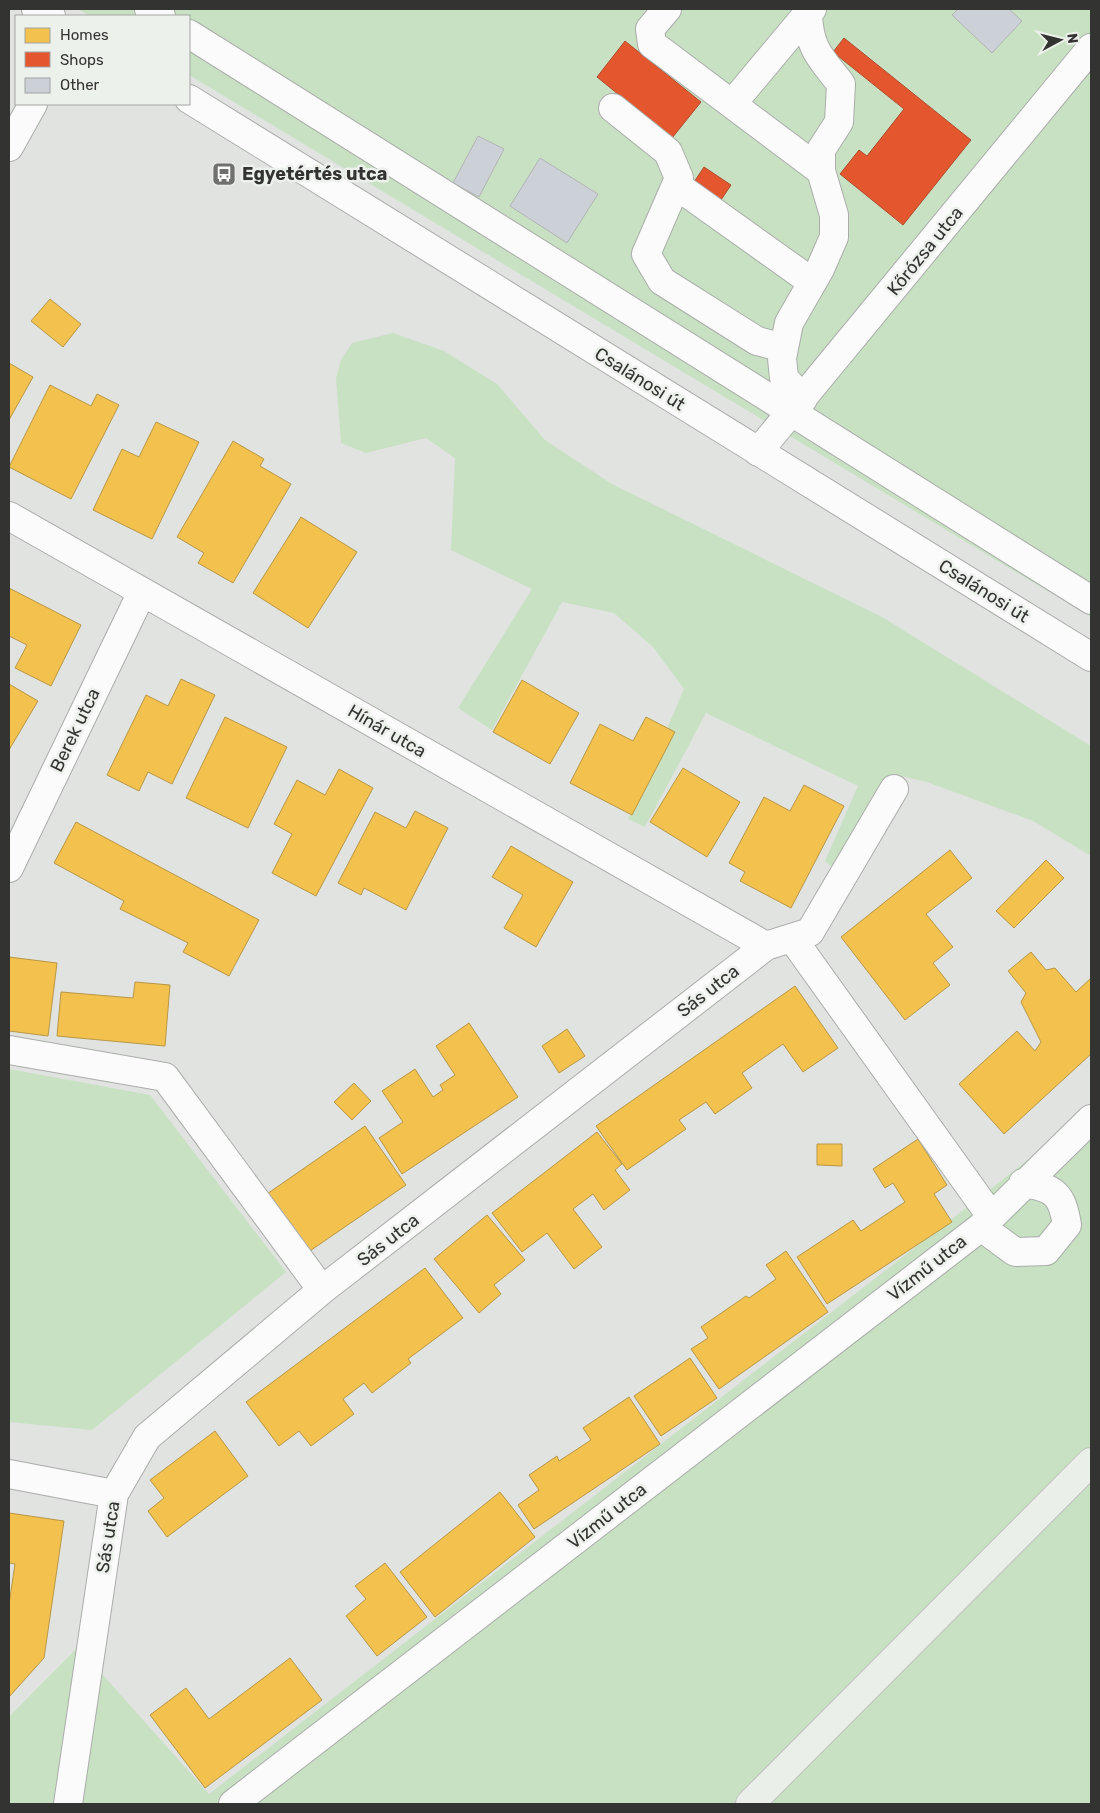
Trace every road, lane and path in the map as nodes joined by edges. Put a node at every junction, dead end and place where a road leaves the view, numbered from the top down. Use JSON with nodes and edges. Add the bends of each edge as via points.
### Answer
{"nodes":[{"id":1,"x":36,"y":9,"type":"edge"},
{"id":2,"x":667,"y":9,"type":"edge"},
{"id":3,"x":810,"y":11,"type":"edge"},
{"id":4,"x":49,"y":15,"type":"edge"},
{"id":5,"x":190,"y":35,"type":"edge"},
{"id":6,"x":1091,"y":48,"type":"edge"},
{"id":7,"x":190,"y":100,"type":"edge"},
{"id":8,"x":732,"y":104,"type":"junction"},
{"id":9,"x":32,"y":105,"type":"edge"},
{"id":10,"x":613,"y":108,"type":"dead end"},
{"id":11,"x":9,"y":147,"type":"edge"},
{"id":12,"x":821,"y":171,"type":"junction"},
{"id":13,"x":676,"y":185,"type":"junction"},
{"id":14,"x":812,"y":282,"type":"junction"},
{"id":15,"x":784,"y":348,"type":"junction"},
{"id":16,"x":798,"y":405,"type":"junction"},
{"id":17,"x":758,"y":452,"type":"junction"},
{"id":18,"x":9,"y":516,"type":"edge"},
{"id":19,"x":142,"y":592,"type":"junction"},
{"id":20,"x":1091,"y":600,"type":"edge"},
{"id":21,"x":1091,"y":657,"type":"edge"},
{"id":22,"x":894,"y":789,"type":"dead end"},
{"id":23,"x":9,"y":868,"type":"edge"},
{"id":24,"x":792,"y":938,"type":"junction"},
{"id":25,"x":766,"y":946,"type":"junction"},
{"id":26,"x":9,"y":1050,"type":"edge"},
{"id":27,"x":1091,"y":1119,"type":"edge"},
{"id":28,"x":1024,"y":1183,"type":"junction"},
{"id":29,"x":986,"y":1222,"type":"junction"},
{"id":30,"x":322,"y":1290,"type":"junction"},
{"id":31,"x":1091,"y":1462,"type":"edge"},
{"id":32,"x":9,"y":1474,"type":"edge"},
{"id":33,"x":114,"y":1494,"type":"junction"},
{"id":34,"x":68,"y":1804,"type":"edge"},
{"id":35,"x":233,"y":1804,"type":"edge"},
{"id":36,"x":750,"y":1804,"type":"edge"}],
"edges":[{"from":1,"to":4,"type":"street"},
{"from":2,"to":8,"type":"street","via":[[650,29],[652,44]]},
{"from":3,"to":8,"type":"street"},
{"from":3,"to":12,"type":"street","via":[[809,35],[818,54],[841,84],[839,122],[821,150]]},
{"from":5,"to":16,"type":"street"},
{"from":6,"to":16,"type":"street","name":"Kőrózsa utca"},
{"from":7,"to":17,"type":"street","name":"Csalánosi út"},
{"from":8,"to":12,"type":"street"},
{"from":9,"to":11,"type":"street"},
{"from":10,"to":13,"type":"street","via":[[668,152],[679,178]]},
{"from":12,"to":14,"type":"street","via":[[834,215],[834,237]]},
{"from":13,"to":14,"type":"street"},
{"from":13,"to":15,"type":"street","via":[[646,254],[662,282],[757,342]]},
{"from":14,"to":15,"type":"street","via":[[789,323]]},
{"from":15,"to":16,"type":"street","via":[[784,378]]},
{"from":16,"to":17,"type":"street","name":"Kőrózsa utca"},
{"from":16,"to":20,"type":"street"},
{"from":17,"to":21,"type":"street","name":"Csalánosi út"},
{"from":18,"to":19,"type":"street","name":"Hínár utca"},
{"from":19,"to":23,"type":"street","name":"Berek utca"},
{"from":19,"to":25,"type":"street","name":"Hínár utca"},
{"from":22,"to":24,"type":"street","name":"Sás utca","via":[[810,932]]},
{"from":24,"to":25,"type":"street","name":"Sás utca"},
{"from":24,"to":29,"type":"street"},
{"from":25,"to":30,"type":"street","name":"Sás utca"},
{"from":26,"to":30,"type":"street","via":[[165,1077]]},
{"from":27,"to":28,"type":"street","name":"Vízmű utca"},
{"from":28,"to":29,"type":"street","name":"Vízmű utca"},
{"from":28,"to":29,"type":"street","name":"Vízmű utca","via":[[1055,1192],[1064,1207],[1067,1225],[1059,1238],[1046,1251],[1016,1252]]},
{"from":29,"to":35,"type":"street","name":"Vízmű utca"},
{"from":30,"to":33,"type":"street","name":"Sás utca","via":[[147,1437]]},
{"from":31,"to":36,"type":"main road"},
{"from":32,"to":33,"type":"street"},
{"from":33,"to":34,"type":"street","name":"Sás utca"}]}
